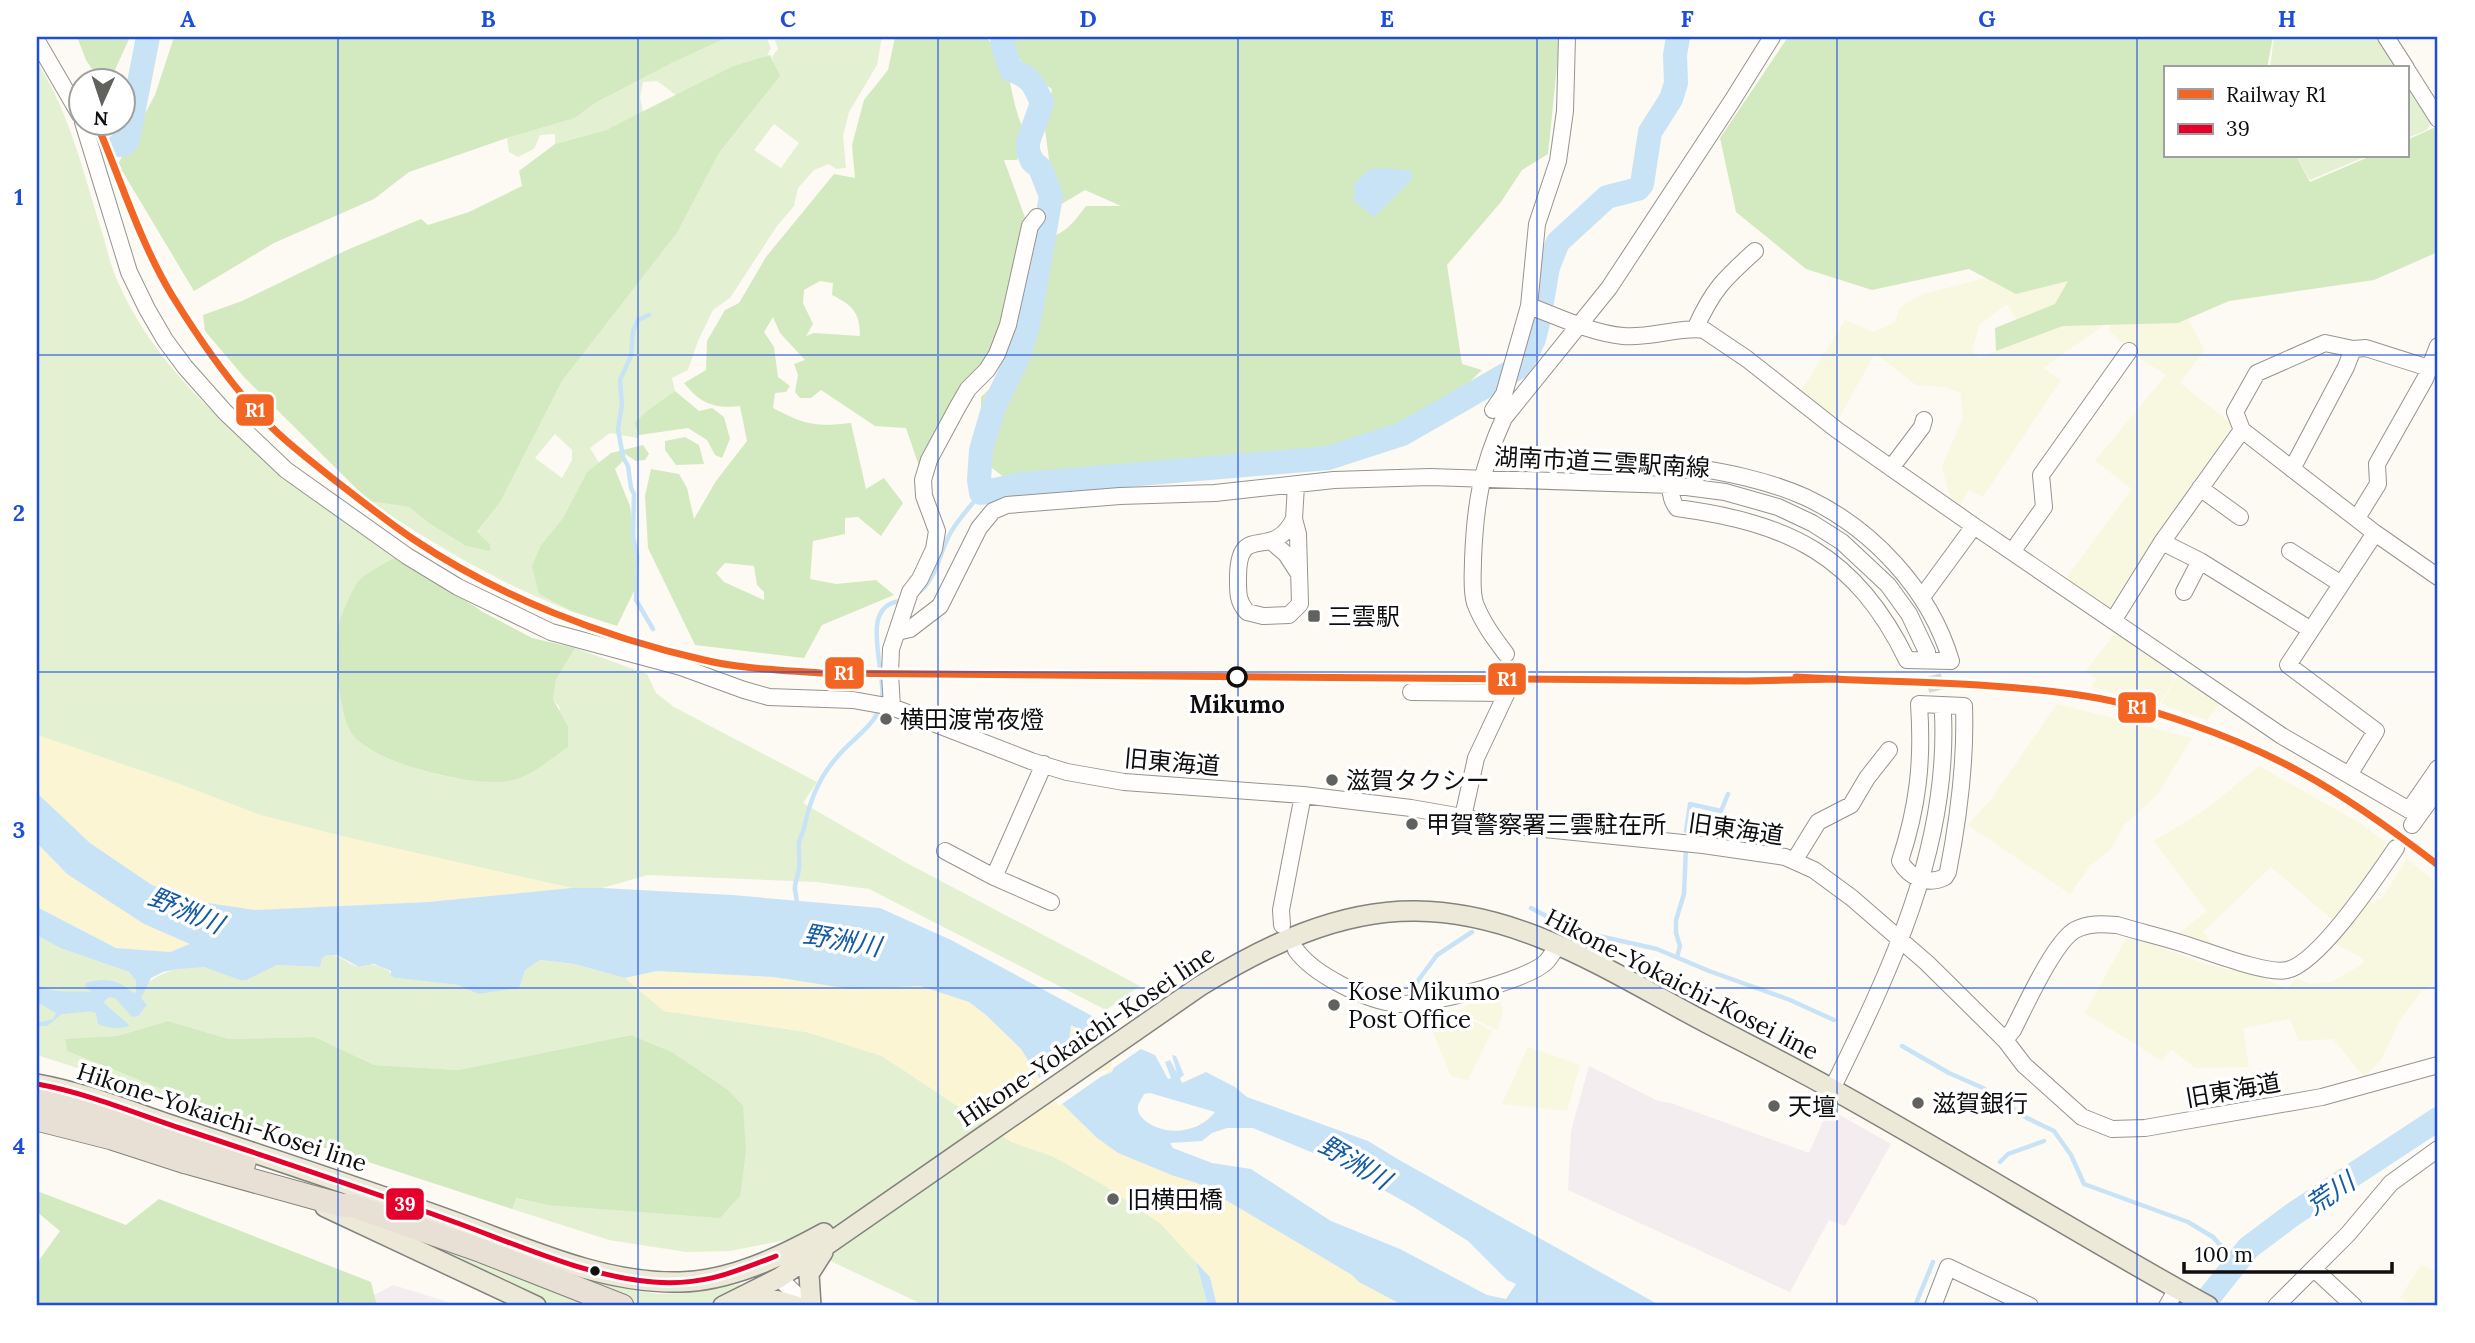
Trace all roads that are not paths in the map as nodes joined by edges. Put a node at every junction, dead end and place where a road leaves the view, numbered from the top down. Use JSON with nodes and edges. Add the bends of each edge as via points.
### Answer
{"nodes":[{"id":1,"x":1567,"y":37,"type":"edge"},
{"id":2,"x":1772,"y":37,"type":"edge"},
{"id":3,"x":2386,"y":37,"type":"edge"},
{"id":4,"x":37,"y":41,"type":"edge"},
{"id":5,"x":2404,"y":66,"type":"edge"},
{"id":6,"x":2408,"y":72,"type":"edge"},
{"id":7,"x":66,"y":91,"type":"edge"},
{"id":8,"x":2438,"y":119,"type":"edge"},
{"id":9,"x":87,"y":136,"type":"edge"},
{"id":10,"x":1037,"y":217,"type":"dead end"},
{"id":11,"x":1755,"y":251,"type":"dead end"},
{"id":12,"x":1530,"y":306,"type":"junction"},
{"id":13,"x":1581,"y":325,"type":"junction"},
{"id":14,"x":1695,"y":329,"type":"junction"},
{"id":15,"x":2438,"y":346,"type":"edge"},
{"id":16,"x":2353,"y":349,"type":"junction"},
{"id":17,"x":2130,"y":351,"type":"dead end"},
{"id":18,"x":2429,"y":368,"type":"junction"},
{"id":19,"x":1493,"y":410,"type":"dead end"},
{"id":20,"x":1924,"y":420,"type":"dead end"},
{"id":21,"x":2242,"y":430,"type":"junction"},
{"id":22,"x":1891,"y":468,"type":"junction"},
{"id":23,"x":2292,"y":469,"type":"junction"},
{"id":24,"x":1481,"y":477,"type":"junction"},
{"id":25,"x":1296,"y":485,"type":"junction"},
{"id":26,"x":1671,"y":485,"type":"junction"},
{"id":27,"x":2200,"y":488,"type":"junction"},
{"id":28,"x":2239,"y":517,"type":"dead end"},
{"id":29,"x":2357,"y":518,"type":"junction"},
{"id":30,"x":1294,"y":519,"type":"junction"},
{"id":31,"x":1973,"y":526,"type":"junction"},
{"id":32,"x":2375,"y":533,"type":"junction"},
{"id":33,"x":1272,"y":541,"type":"junction"},
{"id":34,"x":2162,"y":542,"type":"junction"},
{"id":35,"x":2290,"y":551,"type":"dead end"},
{"id":36,"x":2012,"y":552,"type":"junction"},
{"id":37,"x":2200,"y":561,"type":"junction"},
{"id":38,"x":1299,"y":574,"type":"junction"},
{"id":39,"x":2438,"y":577,"type":"edge"},
{"id":40,"x":2341,"y":584,"type":"junction"},
{"id":41,"x":2184,"y":592,"type":"dead end"},
{"id":42,"x":1922,"y":597,"type":"junction"},
{"id":43,"x":2113,"y":621,"type":"junction"},
{"id":44,"x":2311,"y":630,"type":"junction"},
{"id":45,"x":897,"y":632,"type":"junction"},
{"id":46,"x":1927,"y":652,"type":"tunnel mouth"},
{"id":47,"x":1506,"y":654,"type":"dead end"},
{"id":48,"x":1411,"y":692,"type":"dead end"},
{"id":49,"x":886,"y":706,"type":"junction"},
{"id":50,"x":1943,"y":714,"type":"tunnel mouth"},
{"id":51,"x":1889,"y":750,"type":"dead end"},
{"id":52,"x":1044,"y":764,"type":"junction"},
{"id":53,"x":2438,"y":768,"type":"edge"},
{"id":54,"x":2348,"y":775,"type":"junction"},
{"id":55,"x":2438,"y":789,"type":"edge"},
{"id":56,"x":1303,"y":795,"type":"junction"},
{"id":57,"x":1464,"y":817,"type":"junction"},
{"id":58,"x":2412,"y":825,"type":"tunnel mouth"},
{"id":59,"x":2396,"y":848,"type":"tunnel mouth"},
{"id":60,"x":945,"y":851,"type":"dead end"},
{"id":61,"x":1794,"y":861,"type":"junction"},
{"id":62,"x":994,"y":877,"type":"junction"},
{"id":63,"x":1921,"y":879,"type":"junction"},
{"id":64,"x":1051,"y":902,"type":"dead end"},
{"id":65,"x":1282,"y":925,"type":"dead end"},
{"id":66,"x":1900,"y":941,"type":"junction"},
{"id":67,"x":1558,"y":945,"type":"junction"},
{"id":68,"x":1296,"y":950,"type":"dead end"},
{"id":69,"x":2005,"y":1040,"type":"junction"},
{"id":70,"x":2438,"y":1065,"type":"edge"},
{"id":71,"x":37,"y":1084,"type":"edge"},
{"id":72,"x":1832,"y":1089,"type":"junction"},
{"id":73,"x":37,"y":1099,"type":"edge"},
{"id":74,"x":37,"y":1119,"type":"edge"},
{"id":75,"x":2438,"y":1149,"type":"edge"},
{"id":76,"x":247,"y":1178,"type":"junction"},
{"id":77,"x":354,"y":1206,"type":"junction"},
{"id":78,"x":869,"y":1214,"type":"junction"},
{"id":79,"x":805,"y":1257,"type":"junction"},
{"id":80,"x":2315,"y":1269,"type":"junction"},
{"id":81,"x":724,"y":1277,"type":"junction"},
{"id":82,"x":779,"y":1278,"type":"junction"},
{"id":83,"x":743,"y":1296,"type":"junction"},
{"id":84,"x":2172,"y":1298,"type":"edge"},
{"id":85,"x":2202,"y":1303,"type":"edge"},
{"id":86,"x":536,"y":1306,"type":"edge"},
{"id":87,"x":622,"y":1306,"type":"edge"},
{"id":88,"x":723,"y":1306,"type":"edge"},
{"id":89,"x":796,"y":1306,"type":"edge"},
{"id":90,"x":809,"y":1306,"type":"edge"},
{"id":91,"x":1933,"y":1306,"type":"edge"},
{"id":92,"x":2030,"y":1306,"type":"edge"},
{"id":93,"x":2276,"y":1306,"type":"edge"},
{"id":94,"x":2354,"y":1306,"type":"edge"}],
"edges":[{"from":1,"to":12,"type":"street","via":[[1559,161],[1537,224]]},
{"from":2,"to":13,"type":"street"},
{"from":3,"to":5,"type":"street"},
{"from":4,"to":7,"type":"street"},
{"from":6,"to":8,"type":"street"},
{"from":9,"to":49,"type":"street","name":"旧東海道","via":[[129,272],[164,340],[225,412],[325,500],[458,587],[551,632],[681,667],[769,697]]},
{"from":10,"to":45,"type":"street","via":[[1030,226],[997,355],[968,389],[929,460],[923,480],[937,531],[934,549]]},
{"from":11,"to":14,"type":"street","via":[[1719,284]]},
{"from":12,"to":13,"type":"street"},
{"from":12,"to":19,"type":"street","via":[[1504,394]]},
{"from":13,"to":14,"type":"street","via":[[1622,336]]},
{"from":13,"to":24,"type":"street","via":[[1504,418]]},
{"from":14,"to":22,"type":"street","via":[[1723,342]]},
{"from":15,"to":18,"type":"street"},
{"from":16,"to":18,"type":"street","via":[[2366,348]]},
{"from":16,"to":21,"type":"street","via":[[2325,343],[2257,373],[2235,412]]},
{"from":16,"to":23,"type":"street"},
{"from":17,"to":36,"type":"street","via":[[2040,475],[2044,507]]},
{"from":18,"to":29,"type":"street","via":[[2377,464],[2378,484]]},
{"from":20,"to":22,"type":"street"},
{"from":21,"to":23,"type":"street"},
{"from":21,"to":27,"type":"street"},
{"from":22,"to":31,"type":"street"},
{"from":23,"to":29,"type":"street"},
{"from":24,"to":25,"type":"street","name":"湖南市道三雲駅南線"},
{"from":24,"to":26,"type":"street","name":"湖南市道三雲駅南線"},
{"from":24,"to":47,"type":"street","via":[[1474,531],[1474,600]]},
{"from":25,"to":30,"type":"street"},
{"from":25,"to":45,"type":"street","name":"湖南市道三雲駅南線","via":[[1007,505],[993,511],[979,528],[940,606],[910,629]]},
{"from":26,"to":42,"type":"street","via":[[1677,468],[1685,466],[1726,472],[1804,497],[1865,534]]},
{"from":26,"to":42,"type":"street","via":[[1677,508],[1748,520],[1802,542],[1825,557],[1874,603],[1907,660],[1951,661],[1945,639]]},
{"from":26,"to":46,"type":"street","name":"湖南市道三雲駅南線","via":[[1725,492],[1778,507],[1842,542],[1888,585],[1909,614]]},
{"from":27,"to":28,"type":"street"},
{"from":27,"to":34,"type":"street"},
{"from":29,"to":32,"type":"street"},
{"from":30,"to":33,"type":"street","via":[[1282,537]]},
{"from":30,"to":38,"type":"street"},
{"from":31,"to":36,"type":"street"},
{"from":31,"to":42,"type":"street"},
{"from":32,"to":39,"type":"street"},
{"from":32,"to":40,"type":"street"},
{"from":33,"to":38,"type":"street"},
{"from":33,"to":38,"type":"street","via":[[1248,545],[1241,551],[1238,598],[1247,612],[1289,615],[1300,604]]},
{"from":34,"to":37,"type":"street"},
{"from":34,"to":43,"type":"street"},
{"from":35,"to":40,"type":"street"},
{"from":36,"to":43,"type":"street"},
{"from":37,"to":41,"type":"street"},
{"from":37,"to":44,"type":"street"},
{"from":40,"to":44,"type":"street"},
{"from":43,"to":54,"type":"street","via":[[2282,736]]},
{"from":44,"to":54,"type":"street","via":[[2288,666],[2376,731]]},
{"from":45,"to":49,"type":"street"},
{"from":48,"to":57,"type":"street","via":[[1509,689],[1476,758]]},
{"from":49,"to":52,"type":"street","name":"旧東海道"},
{"from":50,"to":63,"type":"street","via":[[1942,782]]},
{"from":51,"to":61,"type":"street","via":[[1851,805],[1818,822]]},
{"from":52,"to":56,"type":"street","name":"旧東海道","via":[[1124,782]]},
{"from":52,"to":62,"type":"street"},
{"from":53,"to":54,"type":"street","via":[[2409,810]]},
{"from":55,"to":58,"type":"street"},
{"from":56,"to":57,"type":"street","name":"旧東海道"},
{"from":56,"to":65,"type":"street"},
{"from":57,"to":61,"type":"street","name":"旧東海道","via":[[1703,845]]},
{"from":59,"to":69,"type":"street","via":[[2312,956],[2283,971],[2118,926],[2099,923],[2073,931],[2054,954]]},
{"from":60,"to":62,"type":"street"},
{"from":61,"to":66,"type":"street","name":"旧東海道","via":[[1852,898]]},
{"from":62,"to":64,"type":"street"},
{"from":63,"to":63,"type":"street","via":[[1906,872],[1900,861],[1919,789],[1919,704],[1964,706],[1962,790],[1948,872],[1941,880]]},
{"from":63,"to":66,"type":"street"},
{"from":66,"to":69,"type":"street","name":"旧東海道"},
{"from":66,"to":72,"type":"street"},
{"from":67,"to":68,"type":"street","via":[[1545,963],[1522,975],[1458,994],[1400,1004],[1342,985]]},
{"from":67,"to":72,"type":"main road","name":"Hikone-Yokaichi-Kosei line"},
{"from":67,"to":78,"type":"main road","name":"Hikone-Yokaichi-Kosei line","via":[[1481,918],[1424,911],[1388,911],[1340,921],[1282,942],[1200,986]]},
{"from":69,"to":70,"type":"street","name":"旧東海道","via":[[2024,1065],[2082,1116],[2112,1129],[2145,1128],[2322,1097]]},
{"from":71,"to":81,"type":"main road","name":"Hikone-Yokaichi-Kosei line","via":[[613,1276],[653,1282]]},
{"from":72,"to":84,"type":"main road","name":"Hikone-Yokaichi-Kosei line"},
{"from":73,"to":77,"type":"highway","via":[[163,1135],[342,1196]]},
{"from":74,"to":76,"type":"highway"},
{"from":75,"to":80,"type":"street","via":[[2390,1183]]},
{"from":76,"to":77,"type":"highway"},
{"from":76,"to":86,"type":"main road","name":"Hikone-Yokaichi-Kosei line","via":[[360,1222]]},
{"from":77,"to":87,"type":"highway"},
{"from":78,"to":79,"type":"main road","name":"Hikone-Yokaichi-Kosei line"},
{"from":78,"to":79,"type":"main road","name":"Hikone-Yokaichi-Kosei line","via":[[837,1225]]},
{"from":79,"to":81,"type":"main road","name":"Hikone-Yokaichi-Kosei line"},
{"from":79,"to":82,"type":"main road","name":"Hikone-Yokaichi-Kosei line"},
{"from":79,"to":90,"type":"main road"},
{"from":80,"to":93,"type":"street"},
{"from":80,"to":94,"type":"street"},
{"from":81,"to":82,"type":"main road"},
{"from":82,"to":83,"type":"main road","name":"Hikone-Yokaichi-Kosei line"},
{"from":82,"to":90,"type":"street"},
{"from":83,"to":88,"type":"main road","name":"Hikone-Yokaichi-Kosei line"},
{"from":83,"to":89,"type":"main road"},
{"from":84,"to":85,"type":"main road","name":"Hikone-Yokaichi-Kosei line"},
{"from":91,"to":92,"type":"street","via":[[1948,1267]]}]}
